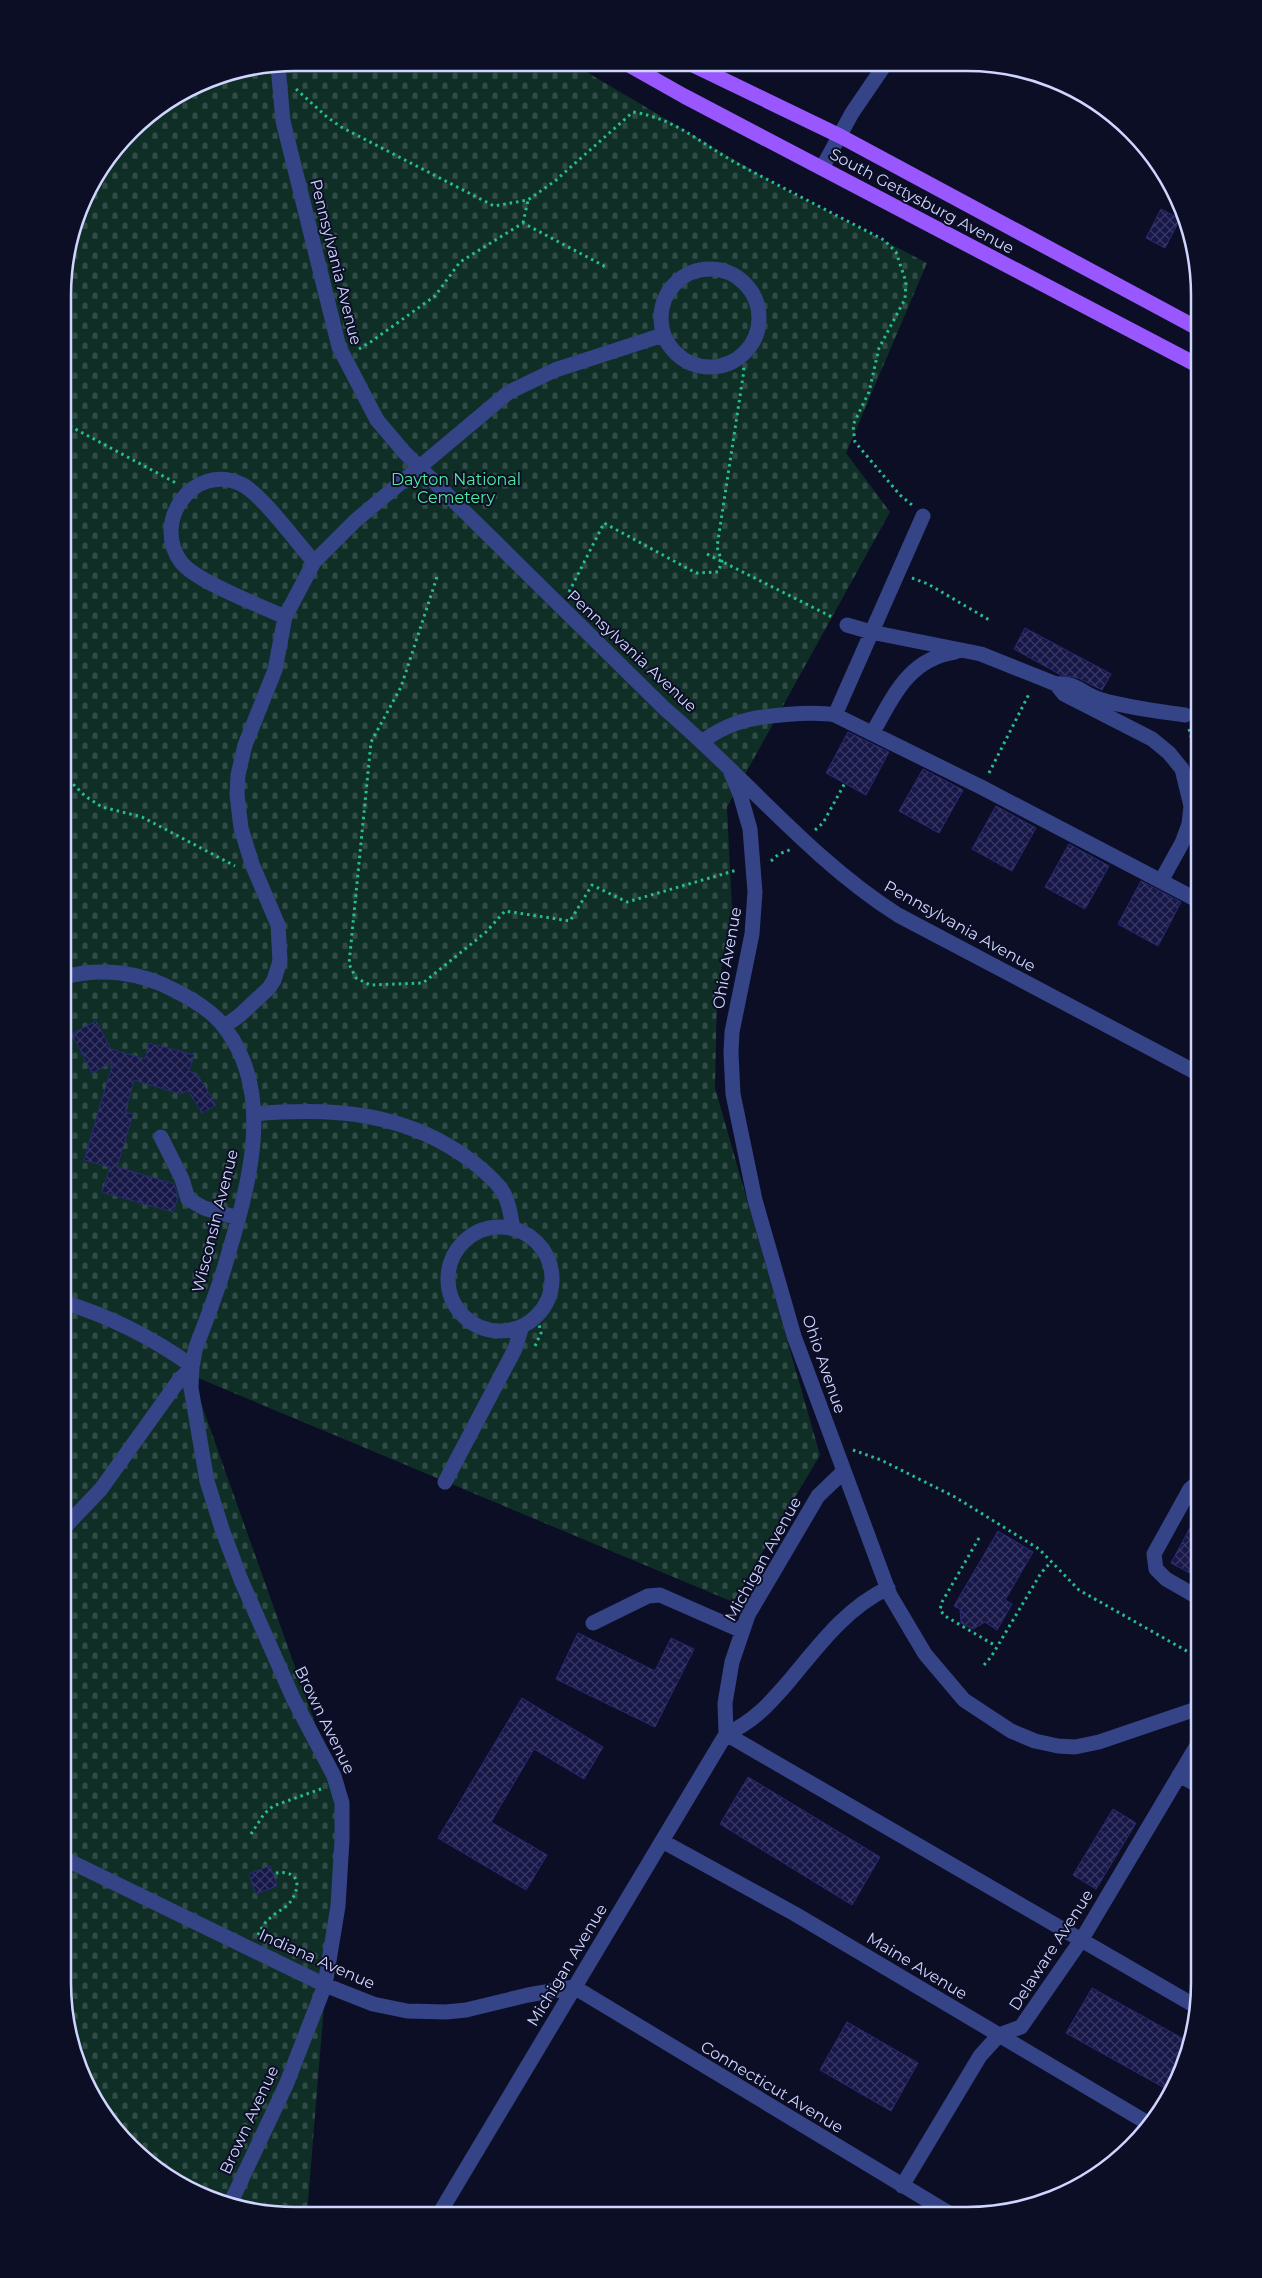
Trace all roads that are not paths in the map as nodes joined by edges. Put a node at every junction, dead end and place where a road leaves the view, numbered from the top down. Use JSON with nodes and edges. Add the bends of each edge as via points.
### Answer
{"nodes":[{"id":1,"x":642,"y":71,"type":"edge"},
{"id":2,"x":705,"y":71,"type":"edge"},
{"id":3,"x":881,"y":71,"type":"edge"},
{"id":4,"x":278,"y":72,"type":"edge"},
{"id":5,"x":840,"y":136,"type":"junction"},
{"id":6,"x":822,"y":168,"type":"junction"},
{"id":7,"x":1191,"y":324,"type":"edge"},
{"id":8,"x":663,"y":335,"type":"junction"},
{"id":9,"x":1191,"y":361,"type":"edge"},
{"id":10,"x":419,"y":468,"type":"junction"},
{"id":11,"x":923,"y":516,"type":"road end"},
{"id":12,"x":314,"y":562,"type":"junction"},
{"id":13,"x":285,"y":617,"type":"junction"},
{"id":14,"x":847,"y":625,"type":"road end"},
{"id":15,"x":872,"y":632,"type":"junction"},
{"id":16,"x":962,"y":651,"type":"junction"},
{"id":17,"x":1056,"y":684,"type":"junction"},
{"id":18,"x":835,"y":715,"type":"junction"},
{"id":19,"x":1185,"y":715,"type":"road end"},
{"id":20,"x":873,"y":732,"type":"junction"},
{"id":21,"x":703,"y":741,"type":"junction"},
{"id":22,"x":727,"y":765,"type":"junction"},
{"id":23,"x":1161,"y":881,"type":"junction"},
{"id":24,"x":1191,"y":897,"type":"edge"},
{"id":25,"x":71,"y":976,"type":"edge"},
{"id":26,"x":225,"y":1026,"type":"junction"},
{"id":27,"x":1191,"y":1070,"type":"edge"},
{"id":28,"x":254,"y":1114,"type":"junction"},
{"id":29,"x":162,"y":1137,"type":"dead end"},
{"id":30,"x":238,"y":1218,"type":"junction"},
{"id":31,"x":514,"y":1229,"type":"junction"},
{"id":32,"x":71,"y":1305,"type":"edge"},
{"id":33,"x":522,"y":1326,"type":"junction"},
{"id":34,"x":192,"y":1366,"type":"junction"},
{"id":35,"x":843,"y":1472,"type":"junction"},
{"id":36,"x":445,"y":1482,"type":"dead end"},
{"id":37,"x":1191,"y":1488,"type":"edge"},
{"id":38,"x":71,"y":1521,"type":"edge"},
{"id":39,"x":888,"y":1588,"type":"junction"},
{"id":40,"x":1191,"y":1593,"type":"edge"},
{"id":41,"x":593,"y":1623,"type":"dead end"},
{"id":42,"x":742,"y":1631,"type":"junction"},
{"id":43,"x":1191,"y":1711,"type":"edge"},
{"id":44,"x":726,"y":1734,"type":"junction"},
{"id":45,"x":1191,"y":1755,"type":"edge"},
{"id":46,"x":1179,"y":1775,"type":"junction"},
{"id":47,"x":1191,"y":1782,"type":"edge"},
{"id":48,"x":662,"y":1841,"type":"junction"},
{"id":49,"x":71,"y":1862,"type":"edge"},
{"id":50,"x":1082,"y":1939,"type":"junction"},
{"id":51,"x":325,"y":1985,"type":"junction"},
{"id":52,"x":574,"y":1987,"type":"junction"},
{"id":53,"x":1190,"y":2003,"type":"edge"},
{"id":54,"x":999,"y":2035,"type":"junction"},
{"id":55,"x":1143,"y":2120,"type":"edge"},
{"id":56,"x":902,"y":2186,"type":"junction"},
{"id":57,"x":233,"y":2198,"type":"edge"},
{"id":58,"x":443,"y":2207,"type":"edge"},
{"id":59,"x":937,"y":2207,"type":"edge"}],
"edges":[{"from":1,"to":6,"type":"main road","name":"South Gettysburg Avenue"},
{"from":2,"to":5,"type":"main road","name":"South Gettysburg Avenue"},
{"from":3,"to":5,"type":"street"},
{"from":4,"to":10,"type":"street","name":"Pennsylvania Avenue","via":[[283,121],[338,347],[377,420]]},
{"from":5,"to":6,"type":"street"},
{"from":5,"to":7,"type":"main road","name":"South Gettysburg Avenue"},
{"from":6,"to":9,"type":"main road","name":"South Gettysburg Avenue"},
{"from":8,"to":8,"type":"street","via":[[660,320],[662,304],[680,278],[694,271],[709,268],[725,270],[739,277],[758,303],[760,320],[756,337],[734,362],[718,367],[700,367],[685,361],[672,350]]},
{"from":8,"to":10,"type":"street","via":[[555,370],[509,392]]},
{"from":10,"to":12,"type":"street","via":[[355,521]]},
{"from":10,"to":21,"type":"street","name":"Pennsylvania Avenue","via":[[665,708]]},
{"from":11,"to":15,"type":"street"},
{"from":12,"to":13,"type":"street"},
{"from":12,"to":13,"type":"street","via":[[261,499],[249,488],[233,481],[215,480],[190,490],[178,504],[172,516],[171,536],[182,562],[195,574]]},
{"from":13,"to":26,"type":"street","via":[[275,670],[245,745],[237,795],[241,828],[252,864],[278,925],[280,961],[266,992]]},
{"from":14,"to":15,"type":"street"},
{"from":15,"to":16,"type":"street"},
{"from":15,"to":18,"type":"street"},
{"from":16,"to":17,"type":"street","via":[[981,654]]},
{"from":16,"to":20,"type":"street","via":[[939,655],[915,670],[900,685]]},
{"from":17,"to":19,"type":"street","via":[[1068,683],[1098,699],[1134,708]]},
{"from":17,"to":23,"type":"street","via":[[1064,694],[1152,739],[1182,769],[1191,806],[1189,824]]},
{"from":18,"to":20,"type":"street"},
{"from":18,"to":21,"type":"street","via":[[780,716],[739,722]]},
{"from":20,"to":23,"type":"street"},
{"from":21,"to":22,"type":"street","name":"Pennsylvania Avenue"},
{"from":22,"to":27,"type":"street","name":"Pennsylvania Avenue","via":[[831,866],[875,900]]},
{"from":22,"to":35,"type":"street","name":"Ohio Avenue","via":[[748,820],[756,892],[752,934],[732,1032],[733,1094],[755,1200],[794,1336]]},
{"from":23,"to":24,"type":"street"},
{"from":25,"to":26,"type":"street","name":"Wisconsin Avenue","via":[[102,972],[152,980],[183,994]]},
{"from":26,"to":28,"type":"street","name":"Wisconsin Avenue","via":[[247,1075]]},
{"from":28,"to":30,"type":"street","name":"Wisconsin Avenue","via":[[253,1143]]},
{"from":28,"to":31,"type":"street","via":[[309,1110],[370,1116],[408,1126],[464,1156],[493,1181],[505,1195]]},
{"from":29,"to":30,"type":"street","via":[[188,1199],[204,1208]]},
{"from":30,"to":34,"type":"street","name":"Wisconsin Avenue","via":[[218,1291]]},
{"from":31,"to":33,"type":"street","via":[[528,1235],[540,1246],[552,1274],[551,1290],[545,1304],[536,1317]]},
{"from":31,"to":33,"type":"street","via":[[488,1229],[466,1240],[452,1261],[449,1286],[458,1309],[477,1325],[501,1331]]},
{"from":32,"to":34,"type":"street","via":[[166,1347]]},
{"from":33,"to":36,"type":"street","via":[[515,1349]]},
{"from":34,"to":38,"type":"street","name":"Wisconsin Avenue","via":[[101,1489]]},
{"from":34,"to":51,"type":"street","name":"Brown Avenue","via":[[191,1388],[207,1481],[222,1530],[293,1698],[326,1757],[342,1803],[338,1906]]},
{"from":35,"to":39,"type":"street","name":"Ohio Avenue"},
{"from":35,"to":42,"type":"street","name":"Michigan Avenue","via":[[810,1508]]},
{"from":37,"to":40,"type":"street","via":[[1154,1554],[1156,1569]]},
{"from":39,"to":43,"type":"street","name":"Ohio Avenue","via":[[913,1637],[964,1700],[1011,1731],[1035,1741],[1075,1747]]},
{"from":39,"to":44,"type":"street","name":"Michigan Avenue","via":[[874,1594],[846,1617],[759,1714]]},
{"from":41,"to":42,"type":"street","via":[[648,1596],[660,1595]]},
{"from":42,"to":44,"type":"street","name":"Michigan Avenue","via":[[732,1662],[725,1704]]},
{"from":44,"to":48,"type":"street","name":"Michigan Avenue"},
{"from":44,"to":50,"type":"street"},
{"from":45,"to":46,"type":"street","name":"Delaware Avenue"},
{"from":46,"to":47,"type":"street"},
{"from":46,"to":50,"type":"street","name":"Delaware Avenue"},
{"from":48,"to":52,"type":"street","name":"Michigan Avenue"},
{"from":48,"to":54,"type":"street","name":"Maine Avenue","via":[[796,1914]]},
{"from":49,"to":51,"type":"street","name":"Indiana Avenue"},
{"from":50,"to":53,"type":"street"},
{"from":50,"to":54,"type":"street","name":"Delaware Avenue","via":[[1021,2027]]},
{"from":51,"to":52,"type":"street","name":"Indiana Avenue","via":[[373,2004],[427,2012],[466,2010]]},
{"from":51,"to":57,"type":"street","name":"Brown Avenue","via":[[286,2085]]},
{"from":52,"to":56,"type":"street","name":"Connecticut Avenue"},
{"from":52,"to":58,"type":"street","name":"Michigan Avenue"},
{"from":54,"to":55,"type":"street","name":"Maine Avenue"},
{"from":54,"to":56,"type":"street","name":"Delaware Avenue","via":[[980,2056]]},
{"from":56,"to":59,"type":"street","name":"Connecticut Avenue"}]}
